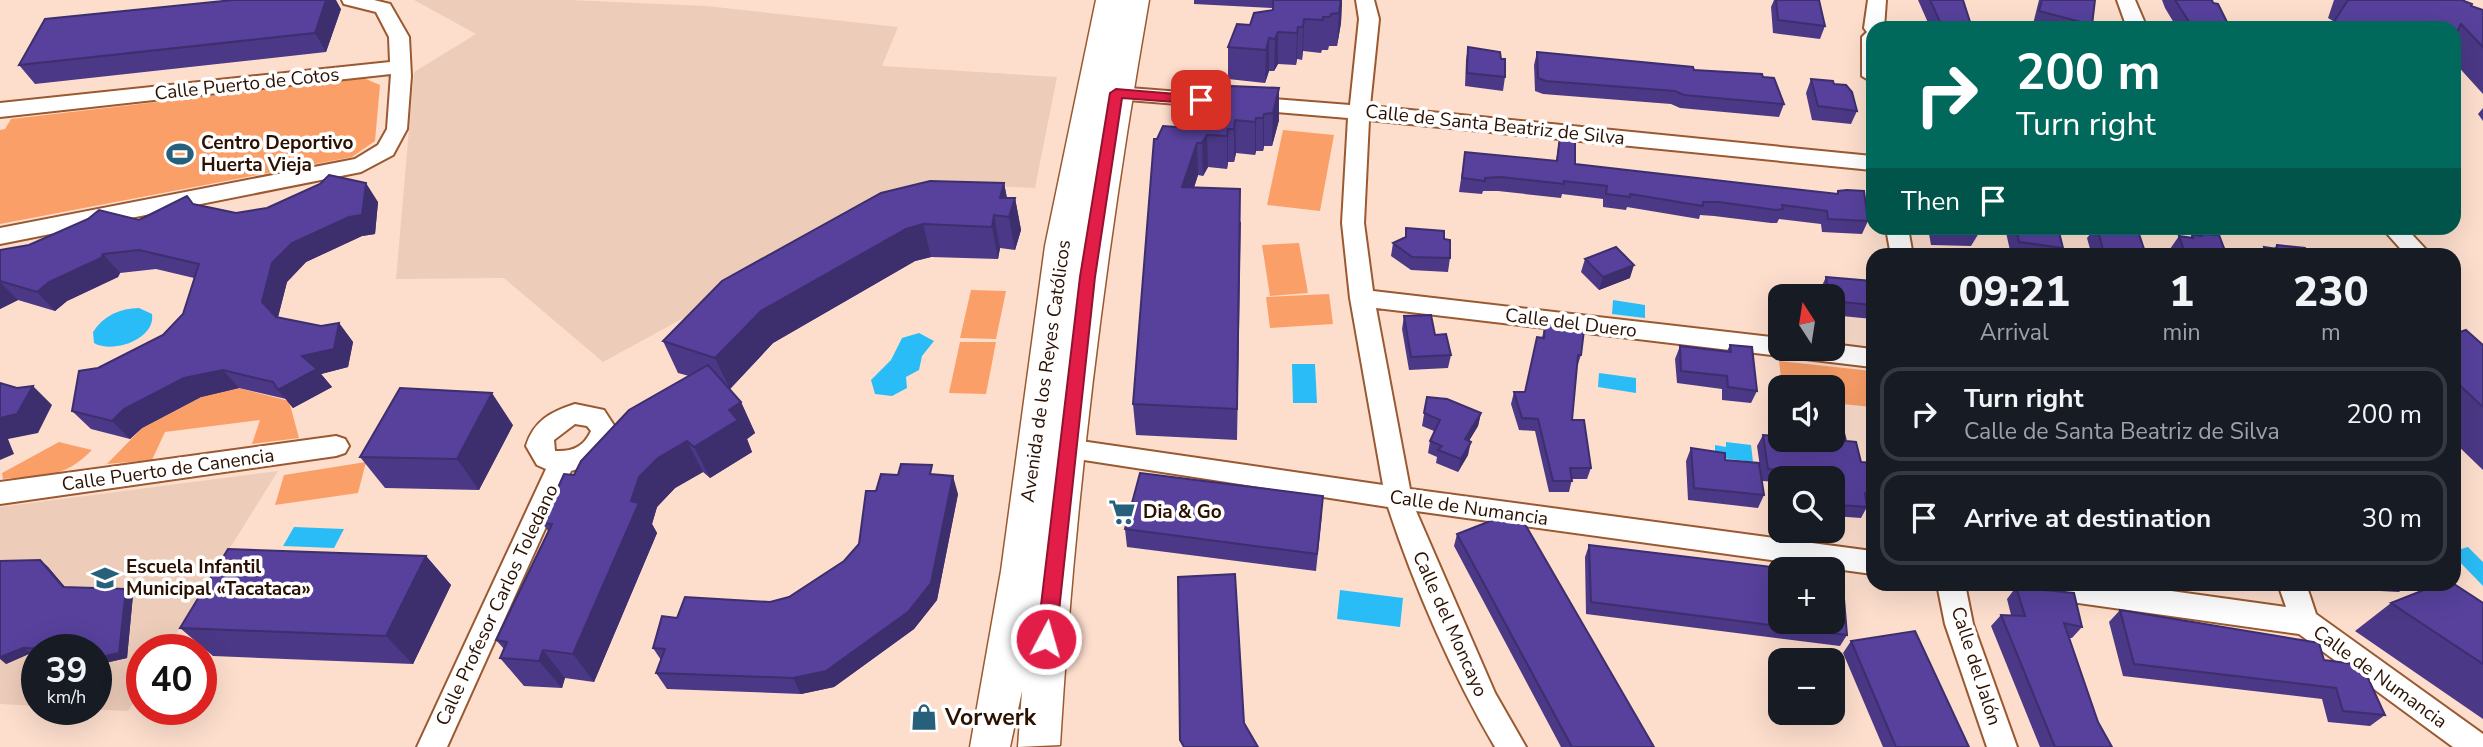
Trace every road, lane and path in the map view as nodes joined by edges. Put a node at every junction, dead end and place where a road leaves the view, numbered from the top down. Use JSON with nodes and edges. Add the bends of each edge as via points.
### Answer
{"nodes":[{"id":1,"x":351,"y":0,"type":"edge"},
{"id":2,"x":1111,"y":0,"type":"edge"},
{"id":3,"x":1135,"y":0,"type":"edge"},
{"id":4,"x":1877,"y":0,"type":"edge"},
{"id":5,"x":2126,"y":0,"type":"edge"},
{"id":6,"x":1367,"y":9,"type":"edge"},
{"id":7,"x":1875,"y":21,"type":"edge"},
{"id":8,"x":2134,"y":21,"type":"edge"},
{"id":9,"x":398,"y":67,"type":"junction"},
{"id":10,"x":1116,"y":93,"type":"junction"},
{"id":11,"x":0,"y":110,"type":"edge"},
{"id":12,"x":1359,"y":112,"type":"junction"},
{"id":13,"x":1866,"y":162,"type":"edge"},
{"id":14,"x":2400,"y":235,"type":"edge"},
{"id":15,"x":0,"y":236,"type":"edge"},
{"id":16,"x":2413,"y":248,"type":"edge"},
{"id":17,"x":1362,"y":298,"type":"junction"},
{"id":18,"x":1768,"y":346,"type":"edge"},
{"id":19,"x":1845,"y":355,"type":"edge"},
{"id":20,"x":1866,"y":357,"type":"edge"},
{"id":21,"x":336,"y":446,"type":"dead end"},
{"id":22,"x":1067,"y":449,"type":"junction"},
{"id":23,"x":562,"y":463,"type":"dead end"},
{"id":24,"x":0,"y":493,"type":"edge"},
{"id":25,"x":1398,"y":497,"type":"junction"},
{"id":26,"x":1866,"y":562,"type":"edge"},
{"id":27,"x":1952,"y":591,"type":"edge"},
{"id":28,"x":2080,"y":591,"type":"edge"},
{"id":29,"x":2294,"y":591,"type":"edge"},
{"id":30,"x":2305,"y":622,"type":"junction"},
{"id":31,"x":985,"y":745,"type":"edge"},
{"id":32,"x":1041,"y":746,"type":"edge"},
{"id":33,"x":432,"y":747,"type":"edge"},
{"id":34,"x":1511,"y":747,"type":"edge"},
{"id":35,"x":2002,"y":747,"type":"edge"},
{"id":36,"x":2477,"y":747,"type":"edge"}],
"edges":[{"from":1,"to":9,"type":"street","via":[[383,8],[399,37]]},
{"from":2,"to":31,"type":"street","name":"Avenida de los Reyes Católicos","via":[[1056,277],[1008,669]]},
{"from":3,"to":10,"type":"street","name":"Avenida de los Reyes Católicos"},
{"from":4,"to":7,"type":"street"},
{"from":5,"to":8,"type":"street"},
{"from":6,"to":12,"type":"street","name":"Calle del Moncayo"},
{"from":9,"to":11,"type":"street","name":"Calle Puerto de Cotos"},
{"from":9,"to":15,"type":"street","via":[[397,128],[386,150],[360,165]]},
{"from":10,"to":12,"type":"street","name":"Calle de Santa Beatriz de Silva"},
{"from":10,"to":22,"type":"street","name":"Avenida de los Reyes Católicos","via":[[1087,277]]},
{"from":12,"to":13,"type":"street","name":"Calle de Santa Beatriz de Silva"},
{"from":12,"to":17,"type":"street","name":"Calle del Moncayo","via":[[1353,223]]},
{"from":14,"to":16,"type":"street"},
{"from":17,"to":18,"type":"street","name":"Calle del Duero"},
{"from":17,"to":25,"type":"street","name":"Calle del Moncayo"},
{"from":19,"to":20,"type":"street"},
{"from":21,"to":24,"type":"street","name":"Calle Puerto de Canencia"},
{"from":22,"to":25,"type":"street","name":"Calle de Numancia"},
{"from":22,"to":32,"type":"street","name":"Avenida de los Reyes Católicos"},
{"from":23,"to":33,"type":"street","name":"Calle Profesor Carlos Toledano"},
{"from":25,"to":26,"type":"street","name":"Calle de Numancia"},
{"from":25,"to":34,"type":"street","name":"Calle del Moncayo","via":[[1485,703]]},
{"from":27,"to":35,"type":"street","name":"Calle del Jalón","via":[[1959,624]]},
{"from":28,"to":30,"type":"street","name":"Calle de Numancia"},
{"from":29,"to":30,"type":"street"},
{"from":30,"to":36,"type":"street","name":"Calle de Numancia"},
{"from":31,"to":32,"type":"street","via":[[1015,740]]}]}
